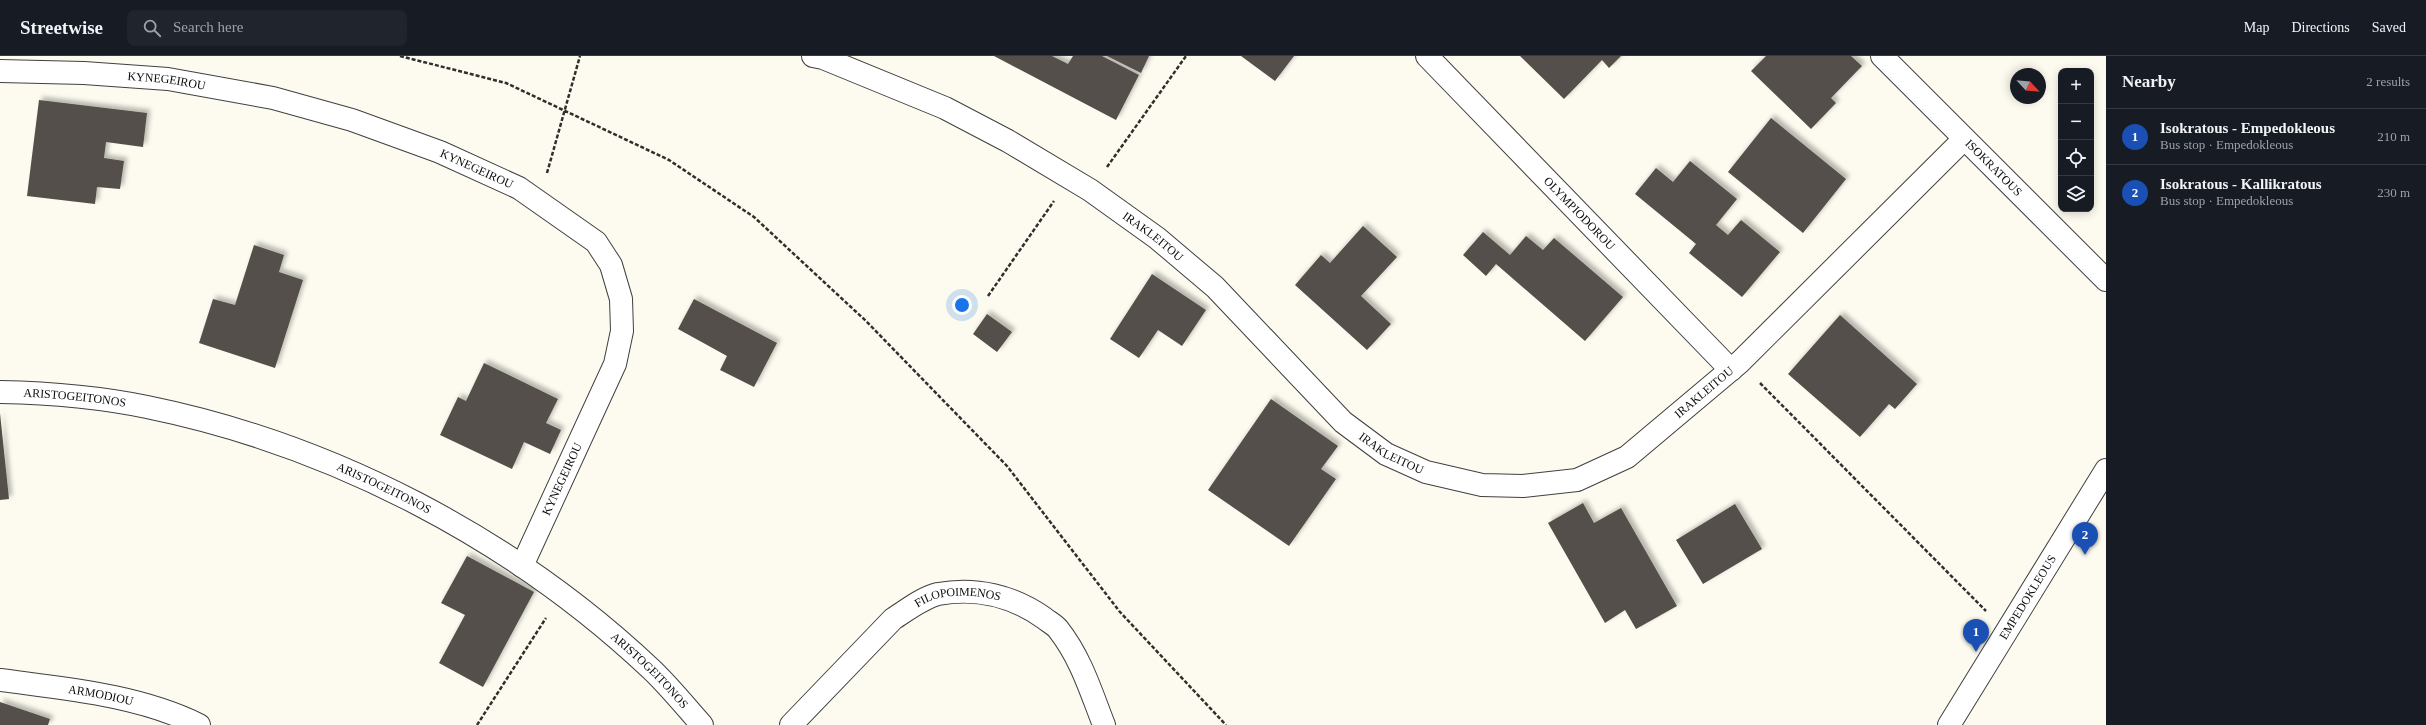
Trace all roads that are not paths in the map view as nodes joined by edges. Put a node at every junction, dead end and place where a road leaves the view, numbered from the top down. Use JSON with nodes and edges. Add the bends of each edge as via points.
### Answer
{"nodes":[{"id":1,"x":1427,"y":56,"type":"edge"},
{"id":2,"x":1882,"y":56,"type":"edge"},
{"id":3,"x":820,"y":57,"type":"edge"},
{"id":4,"x":0,"y":71,"type":"edge"},
{"id":5,"x":1964,"y":139,"type":"junction"},
{"id":6,"x":2106,"y":280,"type":"edge"},
{"id":7,"x":1736,"y":366,"type":"junction"},
{"id":8,"x":0,"y":392,"type":"edge"},
{"id":9,"x":2106,"y":470,"type":"edge"},
{"id":10,"x":522,"y":566,"type":"junction"},
{"id":11,"x":0,"y":680,"type":"edge"},
{"id":12,"x":199,"y":725,"type":"edge"},
{"id":13,"x":702,"y":725,"type":"edge"},
{"id":14,"x":791,"y":725,"type":"edge"},
{"id":15,"x":1104,"y":725,"type":"edge"},
{"id":16,"x":1949,"y":725,"type":"edge"}],
"edges":[{"from":1,"to":7,"type":"street","name":"OLYMPIODOROU"},
{"from":2,"to":5,"type":"street","name":"ISOKRATOUS"},
{"from":3,"to":7,"type":"street","name":"IRAKLEITOU","via":[[945,108],[1008,141],[1090,190],[1157,238],[1215,287],[1343,422],[1386,454],[1426,472],[1482,485],[1523,486],[1577,480],[1628,457]]},
{"from":4,"to":10,"type":"street","name":"KYNEGEIROU","via":[[168,79],[273,98],[352,120],[440,152],[519,188],[596,242],[611,265],[621,299],[622,331],[615,364]]},
{"from":5,"to":6,"type":"street","name":"ISOKRATOUS"},
{"from":5,"to":7,"type":"street","name":"IRAKLEITOU"},
{"from":8,"to":10,"type":"street","name":"ARISTOGEITONOS","via":[[58,394],[147,407],[221,426],[299,451],[442,518]]},
{"from":9,"to":16,"type":"street","name":"EMPEDOKLEOUS"},
{"from":10,"to":13,"type":"street","name":"ARISTOGEITONOS","via":[[562,594],[651,669]]},
{"from":11,"to":12,"type":"street","name":"ARMODIOU","via":[[89,692],[177,714]]},
{"from":14,"to":15,"type":"street","name":"FILOPOIMENOS","via":[[893,620],[913,605],[937,595],[970,591],[1003,596],[1028,607],[1058,628],[1079,660]]}]}
